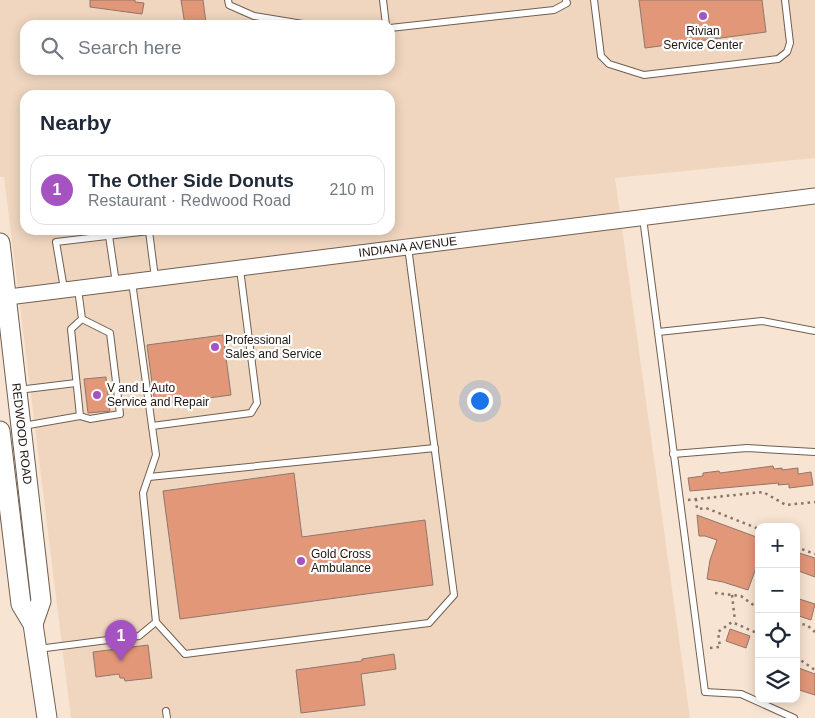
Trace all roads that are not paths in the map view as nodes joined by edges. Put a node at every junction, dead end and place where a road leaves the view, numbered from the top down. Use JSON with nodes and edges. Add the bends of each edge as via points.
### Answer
{"nodes":[{"id":1,"x":228,"y":0,"type":"edge"},
{"id":2,"x":383,"y":0,"type":"edge"},
{"id":3,"x":566,"y":0,"type":"edge"},
{"id":4,"x":594,"y":0,"type":"edge"},
{"id":5,"x":785,"y":0,"type":"edge"},
{"id":6,"x":278,"y":20,"type":"edge"},
{"id":7,"x":385,"y":20,"type":"edge"},
{"id":8,"x":395,"y":27,"type":"edge"},
{"id":9,"x":815,"y":196,"type":"edge"},
{"id":10,"x":643,"y":217,"type":"junction"},
{"id":11,"x":117,"y":235,"type":"edge"},
{"id":12,"x":150,"y":235,"type":"edge"},
{"id":13,"x":109,"y":236,"type":"junction"},
{"id":14,"x":0,"y":243,"type":"edge"},
{"id":15,"x":408,"y":246,"type":"junction"},
{"id":16,"x":240,"y":267,"type":"junction"},
{"id":17,"x":155,"y":278,"type":"junction"},
{"id":18,"x":132,"y":281,"type":"junction"},
{"id":19,"x":116,"y":284,"type":"junction"},
{"id":20,"x":71,"y":289,"type":"junction"},
{"id":21,"x":3,"y":297,"type":"edge"},
{"id":22,"x":82,"y":319,"type":"junction"},
{"id":23,"x":658,"y":332,"type":"junction"},
{"id":24,"x":815,"y":332,"type":"edge"},
{"id":25,"x":76,"y":383,"type":"junction"},
{"id":26,"x":17,"y":390,"type":"junction"},
{"id":27,"x":80,"y":416,"type":"junction"},
{"id":28,"x":21,"y":426,"type":"junction"},
{"id":29,"x":152,"y":426,"type":"junction"},
{"id":30,"x":0,"y":432,"type":"edge"},
{"id":31,"x":435,"y":448,"type":"junction"},
{"id":32,"x":815,"y":452,"type":"edge"},
{"id":33,"x":673,"y":454,"type":"junction"},
{"id":34,"x":148,"y":477,"type":"junction"},
{"id":35,"x":156,"y":622,"type":"junction"},
{"id":36,"x":33,"y":624,"type":"junction"},
{"id":37,"x":37,"y":649,"type":"junction"},
{"id":38,"x":47,"y":718,"type":"edge"},
{"id":39,"x":794,"y":718,"type":"edge"}],
"edges":[{"from":1,"to":6,"type":"lane","via":[[229,5],[254,16]]},
{"from":2,"to":7,"type":"lane"},
{"from":3,"to":8,"type":"lane","via":[[554,10]]},
{"from":4,"to":5,"type":"lane","via":[[601,56],[610,64],[644,75],[778,59],[788,52],[790,43]]},
{"from":9,"to":10,"type":"street","name":"INDIANA AVENUE"},
{"from":10,"to":15,"type":"street","name":"INDIANA AVENUE"},
{"from":10,"to":23,"type":"lane"},
{"from":11,"to":13,"type":"lane"},
{"from":12,"to":17,"type":"lane"},
{"from":13,"to":19,"type":"lane"},
{"from":13,"to":20,"type":"lane","via":[[56,242]]},
{"from":14,"to":21,"type":"main road","name":"REDWOOD ROAD"},
{"from":15,"to":16,"type":"street","name":"INDIANA AVENUE"},
{"from":15,"to":31,"type":"lane"},
{"from":16,"to":17,"type":"street","name":"INDIANA AVENUE"},
{"from":16,"to":29,"type":"lane","via":[[257,403],[251,414]]},
{"from":17,"to":18,"type":"street","name":"INDIANA AVENUE"},
{"from":18,"to":19,"type":"street","name":"INDIANA AVENUE"},
{"from":18,"to":29,"type":"lane"},
{"from":19,"to":20,"type":"street","name":"INDIANA AVENUE"},
{"from":20,"to":21,"type":"street","name":"INDIANA AVENUE"},
{"from":20,"to":22,"type":"lane"},
{"from":21,"to":26,"type":"main road","name":"REDWOOD ROAD"},
{"from":22,"to":25,"type":"lane","via":[[71,329]]},
{"from":22,"to":27,"type":"lane","via":[[110,333],[120,414],[90,419]]},
{"from":23,"to":24,"type":"lane","via":[[762,321]]},
{"from":23,"to":33,"type":"lane"},
{"from":25,"to":26,"type":"lane"},
{"from":25,"to":27,"type":"lane"},
{"from":26,"to":28,"type":"main road","name":"REDWOOD ROAD"},
{"from":27,"to":28,"type":"lane"},
{"from":28,"to":36,"type":"main road","name":"REDWOOD ROAD","via":[[41,601]]},
{"from":29,"to":34,"type":"lane","via":[[156,455]]},
{"from":30,"to":36,"type":"main road","name":"REDWOOD ROAD","via":[[21,604]]},
{"from":31,"to":34,"type":"lane"},
{"from":31,"to":35,"type":"lane","via":[[454,595],[429,623],[185,654]]},
{"from":32,"to":33,"type":"lane","via":[[766,448]]},
{"from":33,"to":39,"type":"lane","via":[[705,692],[742,694]]},
{"from":34,"to":35,"type":"lane","via":[[143,493]]},
{"from":35,"to":37,"type":"lane","via":[[139,636]]},
{"from":36,"to":37,"type":"main road","name":"REDWOOD ROAD"},
{"from":37,"to":38,"type":"main road","name":"REDWOOD ROAD"}]}
